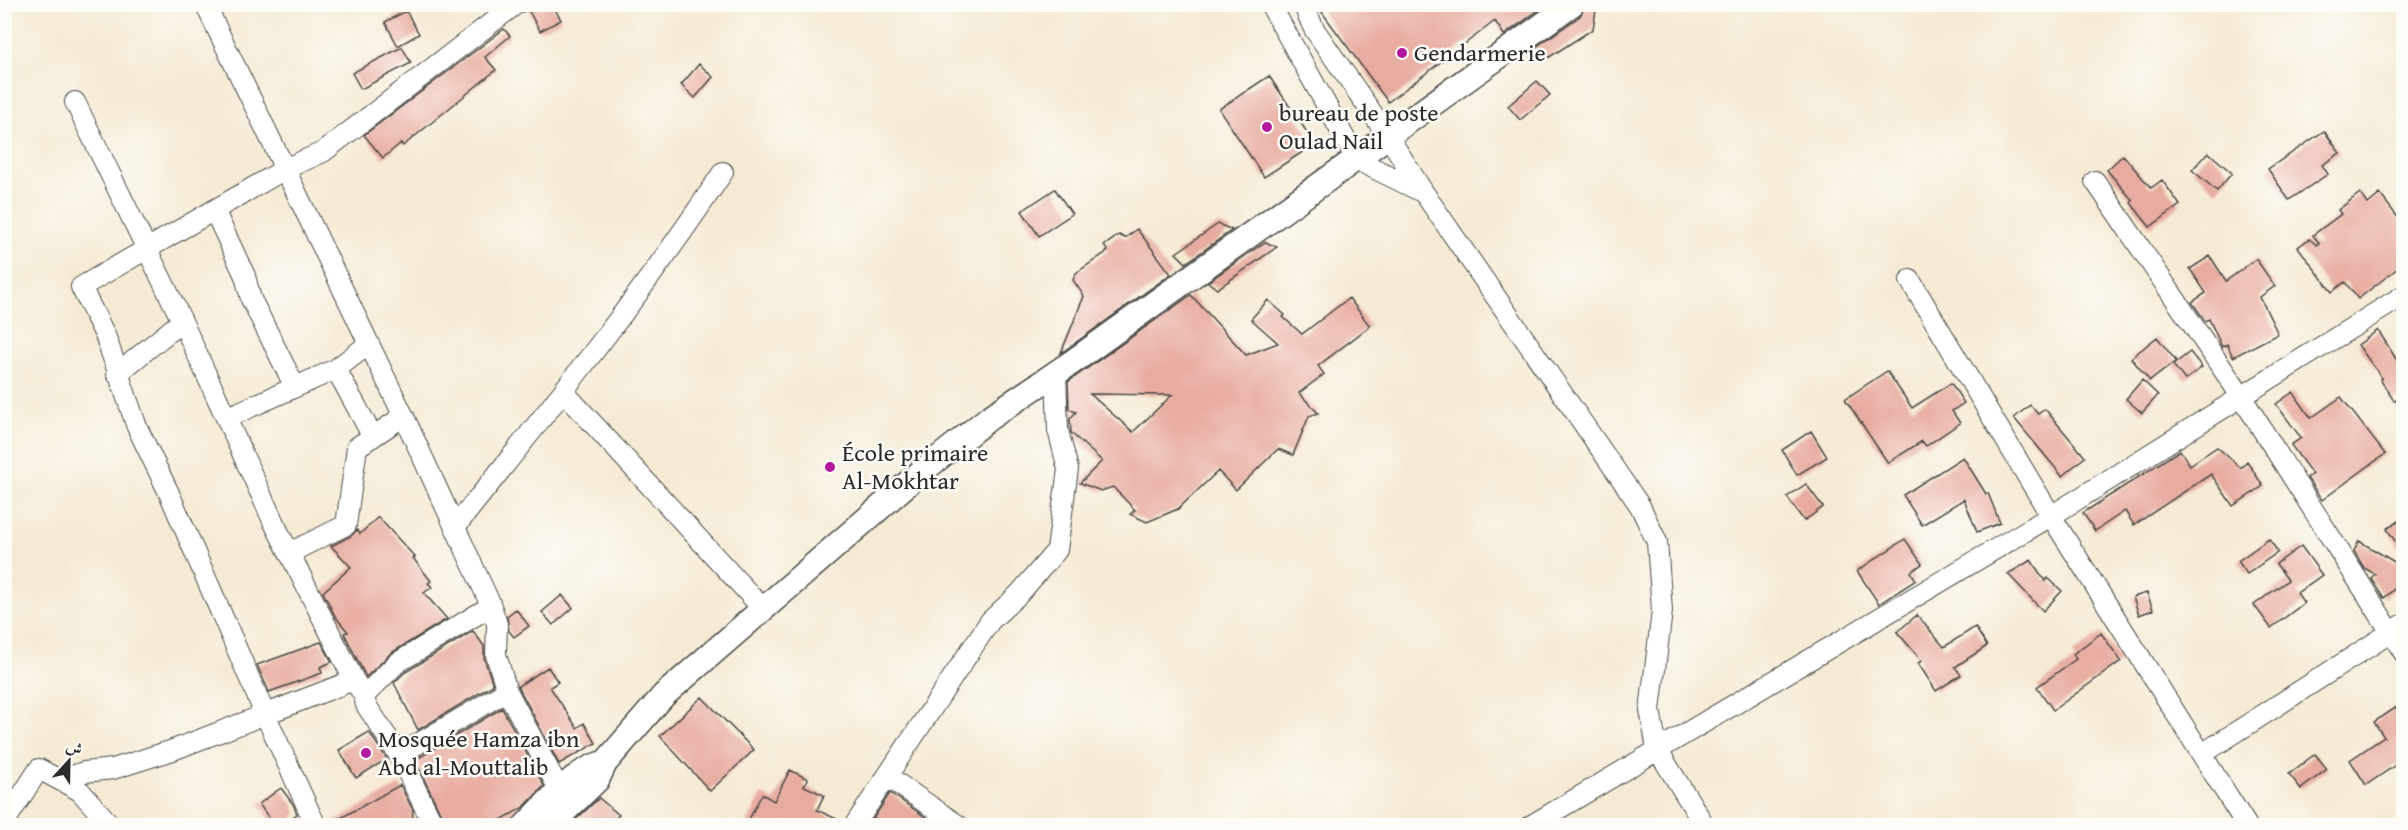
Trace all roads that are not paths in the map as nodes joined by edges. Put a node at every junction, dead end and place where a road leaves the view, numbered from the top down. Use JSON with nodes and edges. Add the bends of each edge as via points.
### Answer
{"nodes":[{"id":1,"x":205,"y":4,"type":"edge"},
{"id":2,"x":516,"y":4,"type":"edge"},
{"id":3,"x":1270,"y":4,"type":"edge"},
{"id":4,"x":1303,"y":4,"type":"edge"},
{"id":5,"x":1572,"y":4,"type":"edge"},
{"id":6,"x":75,"y":102,"type":"dead end"},
{"id":7,"x":1388,"y":136,"type":"junction"},
{"id":8,"x":1357,"y":160,"type":"junction"},
{"id":9,"x":285,"y":170,"type":"junction"},
{"id":10,"x":723,"y":172,"type":"dead end"},
{"id":11,"x":2095,"y":181,"type":"dead end"},
{"id":12,"x":1424,"y":193,"type":"junction"},
{"id":13,"x":214,"y":210,"type":"junction"},
{"id":14,"x":147,"y":248,"type":"junction"},
{"id":15,"x":1910,"y":279,"type":"dead end"},
{"id":16,"x":2403,"y":295,"type":"edge"},
{"id":17,"x":182,"y":321,"type":"junction"},
{"id":18,"x":369,"y":344,"type":"junction"},
{"id":19,"x":336,"y":369,"type":"junction"},
{"id":20,"x":1056,"y":372,"type":"junction"},
{"id":21,"x":117,"y":374,"type":"junction"},
{"id":22,"x":295,"y":387,"type":"junction"},
{"id":23,"x":563,"y":391,"type":"junction"},
{"id":24,"x":2241,"y":396,"type":"junction"},
{"id":25,"x":404,"y":416,"type":"junction"},
{"id":26,"x":226,"y":418,"type":"junction"},
{"id":27,"x":373,"y":437,"type":"junction"},
{"id":28,"x":2050,"y":516,"type":"junction"},
{"id":29,"x":455,"y":527,"type":"junction"},
{"id":30,"x":290,"y":553,"type":"junction"},
{"id":31,"x":491,"y":606,"type":"junction"},
{"id":32,"x":763,"y":609,"type":"junction"},
{"id":33,"x":2396,"y":628,"type":"edge"},
{"id":34,"x":2403,"y":654,"type":"edge"},
{"id":35,"x":354,"y":680,"type":"junction"},
{"id":36,"x":507,"y":691,"type":"junction"},
{"id":37,"x":364,"y":696,"type":"junction"},
{"id":38,"x":265,"y":714,"type":"junction"},
{"id":39,"x":1657,"y":749,"type":"junction"},
{"id":40,"x":2202,"y":754,"type":"junction"},
{"id":41,"x":399,"y":755,"type":"junction"},
{"id":42,"x":886,"y":776,"type":"junction"},
{"id":43,"x":60,"y":780,"type":"junction"},
{"id":44,"x":567,"y":796,"type":"junction"},
{"id":45,"x":4,"y":823,"type":"edge"},
{"id":46,"x":111,"y":825,"type":"edge"},
{"id":47,"x":316,"y":825,"type":"edge"},
{"id":48,"x":434,"y":825,"type":"edge"},
{"id":49,"x":525,"y":825,"type":"edge"},
{"id":50,"x":549,"y":825,"type":"edge"},
{"id":51,"x":854,"y":825,"type":"edge"},
{"id":52,"x":959,"y":825,"type":"edge"},
{"id":53,"x":1530,"y":825,"type":"edge"},
{"id":54,"x":1706,"y":825,"type":"edge"},
{"id":55,"x":2247,"y":825,"type":"edge"}],
"edges":[{"from":1,"to":9,"type":"street"},
{"from":2,"to":9,"type":"street","via":[[323,152]]},
{"from":3,"to":8,"type":"street"},
{"from":4,"to":7,"type":"street","via":[[1314,28]]},
{"from":5,"to":7,"type":"main road"},
{"from":6,"to":14,"type":"street"},
{"from":7,"to":8,"type":"main road"},
{"from":7,"to":12,"type":"street"},
{"from":8,"to":12,"type":"street"},
{"from":8,"to":20,"type":"main road"},
{"from":9,"to":13,"type":"street"},
{"from":9,"to":18,"type":"street"},
{"from":10,"to":23,"type":"street","via":[[684,231]]},
{"from":11,"to":24,"type":"street"},
{"from":12,"to":39,"type":"street","via":[[1640,506],[1656,542],[1662,611],[1650,710]]},
{"from":13,"to":14,"type":"street"},
{"from":13,"to":22,"type":"street","via":[[245,276],[251,299]]},
{"from":14,"to":17,"type":"street"},
{"from":14,"to":21,"type":"street","via":[[81,287],[105,335]]},
{"from":15,"to":28,"type":"street"},
{"from":16,"to":24,"type":"street"},
{"from":17,"to":21,"type":"street"},
{"from":17,"to":26,"type":"street"},
{"from":18,"to":19,"type":"street"},
{"from":18,"to":25,"type":"street"},
{"from":19,"to":22,"type":"street"},
{"from":19,"to":27,"type":"street"},
{"from":20,"to":32,"type":"main road","via":[[921,472]]},
{"from":20,"to":42,"type":"street","via":[[1058,430],[1068,469],[1057,550],[990,621]]},
{"from":21,"to":38,"type":"street"},
{"from":22,"to":26,"type":"street"},
{"from":23,"to":29,"type":"street"},
{"from":23,"to":32,"type":"street"},
{"from":24,"to":28,"type":"street"},
{"from":24,"to":33,"type":"street"},
{"from":25,"to":27,"type":"street"},
{"from":25,"to":29,"type":"street"},
{"from":26,"to":30,"type":"street"},
{"from":27,"to":30,"type":"street","via":[[357,447],[346,525]]},
{"from":28,"to":39,"type":"street"},
{"from":28,"to":40,"type":"street"},
{"from":29,"to":31,"type":"street"},
{"from":30,"to":35,"type":"street"},
{"from":31,"to":36,"type":"street","via":[[497,624],[496,655]]},
{"from":31,"to":37,"type":"street","via":[[397,663]]},
{"from":32,"to":44,"type":"main road","via":[[664,695],[605,763],[586,769]]},
{"from":33,"to":34,"type":"street"},
{"from":33,"to":40,"type":"street"},
{"from":35,"to":37,"type":"street"},
{"from":35,"to":38,"type":"street"},
{"from":36,"to":41,"type":"street"},
{"from":36,"to":44,"type":"street"},
{"from":37,"to":41,"type":"street"},
{"from":38,"to":43,"type":"street","via":[[173,750]]},
{"from":38,"to":47,"type":"street"},
{"from":39,"to":53,"type":"street"},
{"from":39,"to":54,"type":"street"},
{"from":40,"to":55,"type":"street"},
{"from":41,"to":48,"type":"street"},
{"from":42,"to":51,"type":"street"},
{"from":42,"to":52,"type":"street"},
{"from":43,"to":45,"type":"street","via":[[39,770]]},
{"from":43,"to":46,"type":"street","via":[[80,791]]},
{"from":44,"to":49,"type":"main road"},
{"from":44,"to":50,"type":"main road"}]}
